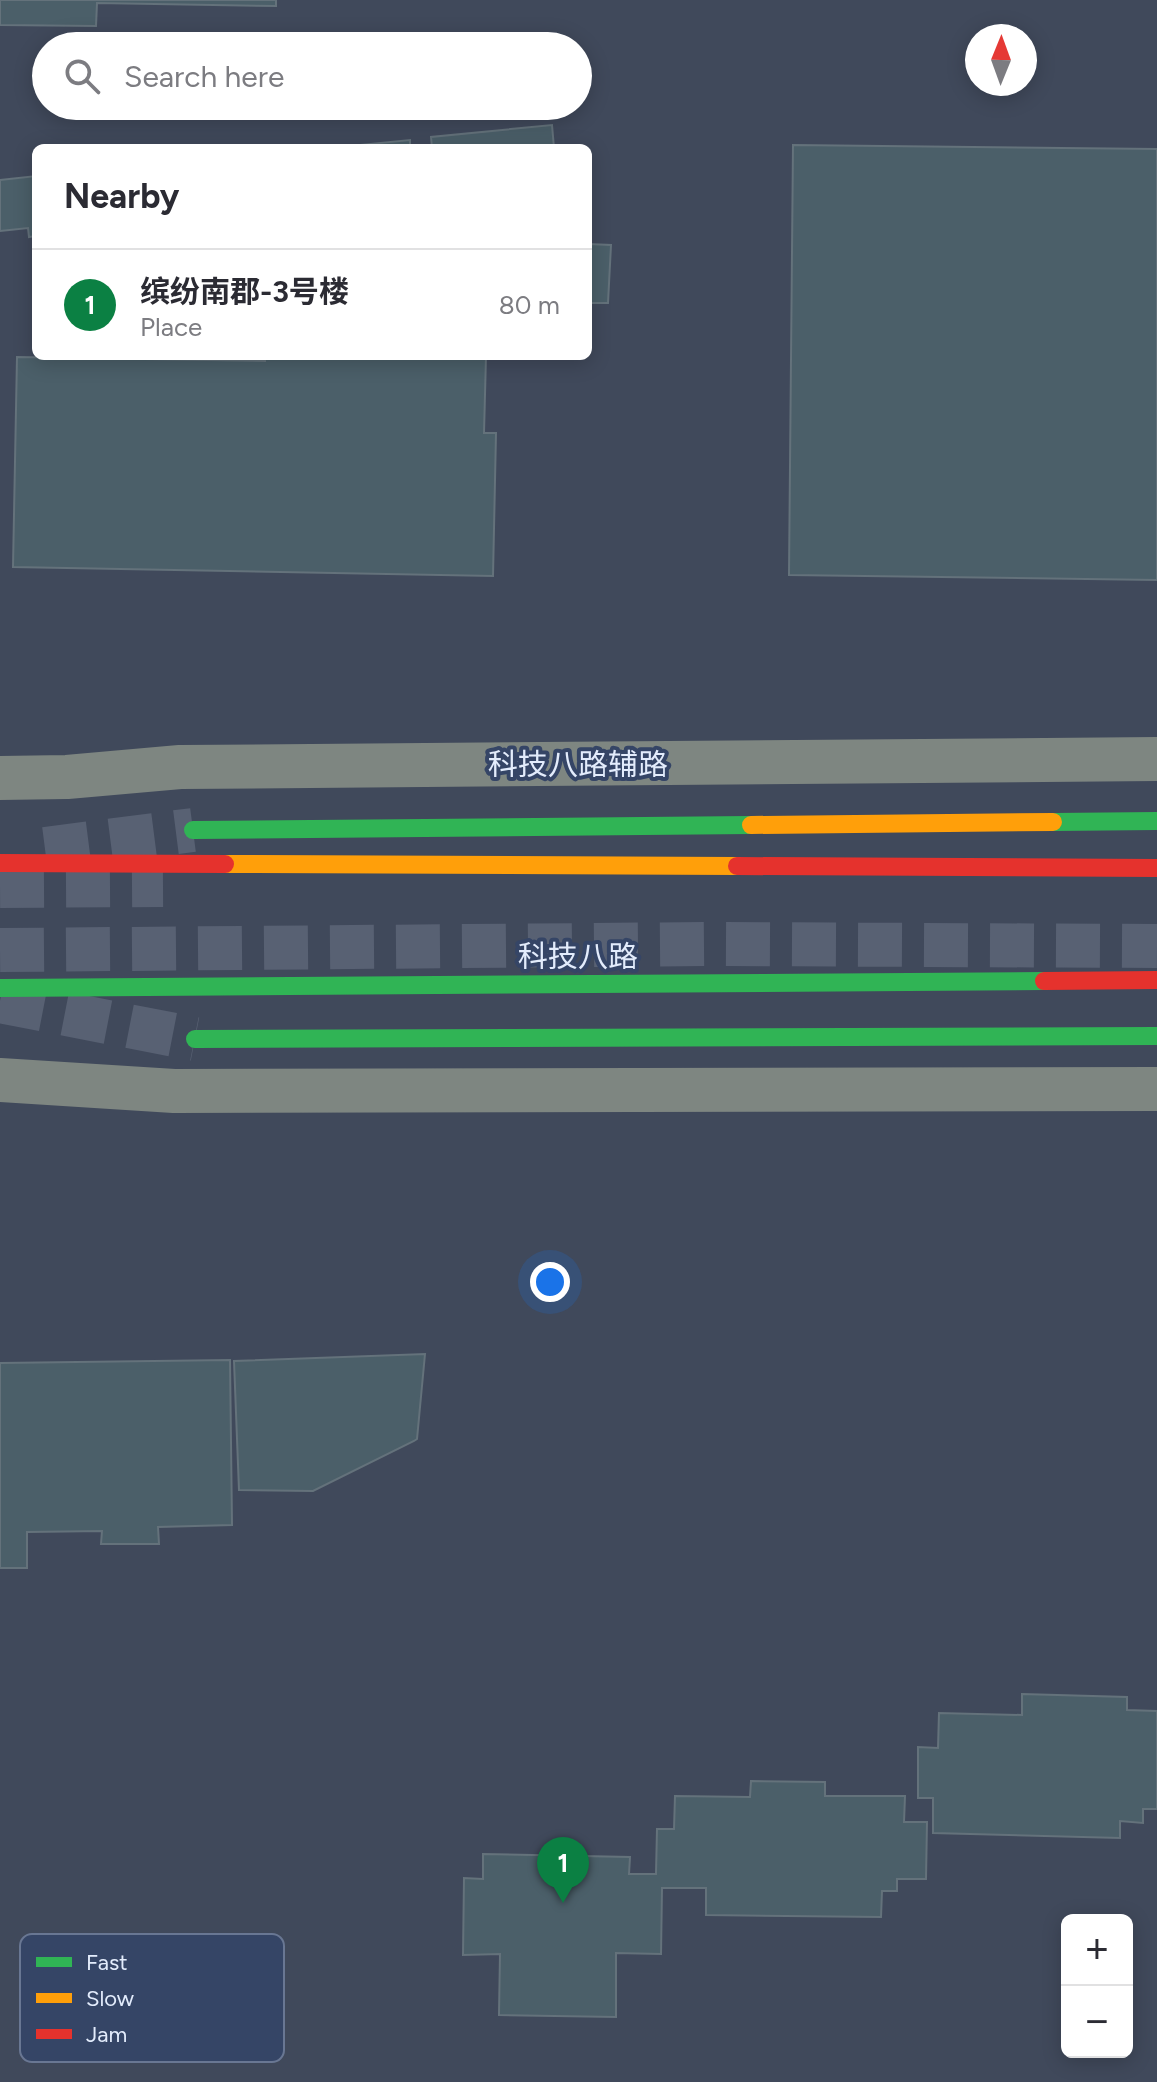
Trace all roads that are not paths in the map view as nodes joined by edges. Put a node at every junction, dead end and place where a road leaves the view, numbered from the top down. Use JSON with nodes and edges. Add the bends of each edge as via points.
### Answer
{"nodes":[{"id":1,"x":1157,"y":759,"type":"edge"},
{"id":2,"x":0,"y":778,"type":"edge"},
{"id":3,"x":1157,"y":821,"type":"edge"},
{"id":4,"x":193,"y":830,"type":"tunnel mouth"},
{"id":5,"x":0,"y":863,"type":"edge"},
{"id":6,"x":1157,"y":868,"type":"edge"},
{"id":7,"x":1157,"y":980,"type":"edge"},
{"id":8,"x":0,"y":988,"type":"edge"},
{"id":9,"x":1157,"y":1036,"type":"edge"},
{"id":10,"x":195,"y":1039,"type":"tunnel mouth"},
{"id":11,"x":0,"y":1080,"type":"edge"},
{"id":12,"x":1157,"y":1089,"type":"edge"}],
"edges":[{"from":1,"to":2,"type":"street","name":"科技八路辅路","via":[[180,767]]},
{"from":3,"to":4,"type":"main road"},
{"from":5,"to":6,"type":"main road"},
{"from":7,"to":8,"type":"main road","name":"科技八路"},
{"from":9,"to":10,"type":"main road"},
{"from":11,"to":12,"type":"street","via":[[174,1091]]}]}
